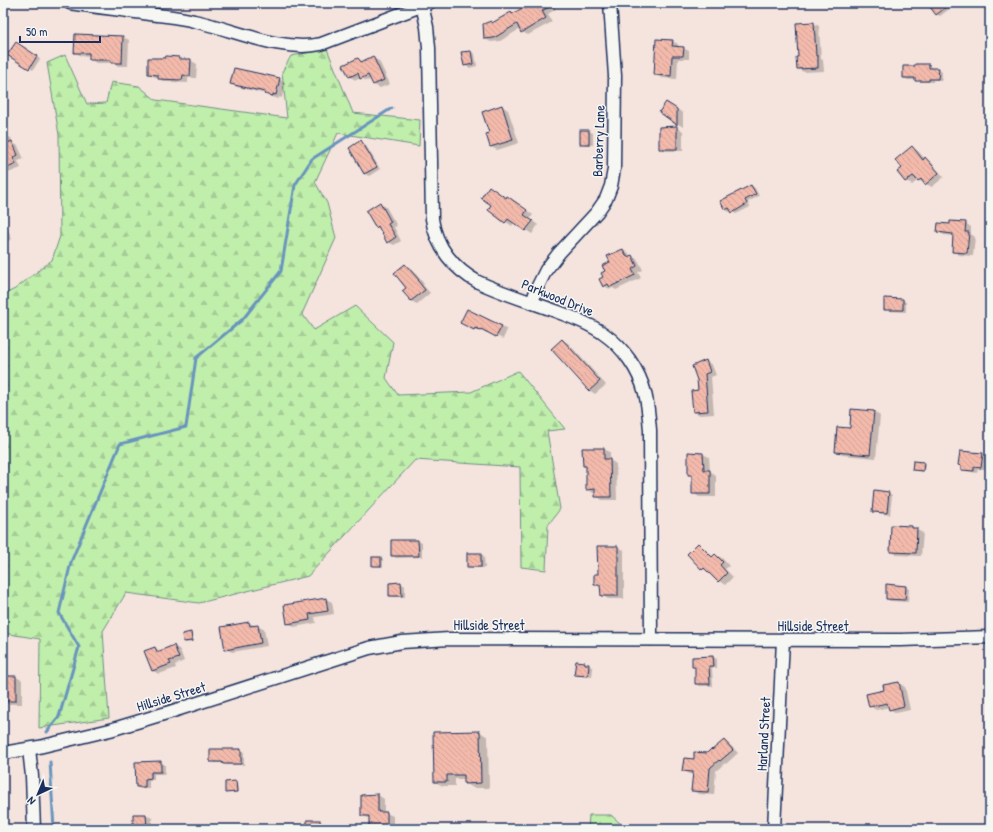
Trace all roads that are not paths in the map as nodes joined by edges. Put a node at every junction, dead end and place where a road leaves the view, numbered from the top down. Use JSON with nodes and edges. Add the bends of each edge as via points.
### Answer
{"nodes":[{"id":1,"x":70,"y":3,"type":"edge"},
{"id":2,"x":610,"y":3,"type":"edge"},
{"id":3,"x":425,"y":4,"type":"edge"},
{"id":4,"x":532,"y":302,"type":"junction"},
{"id":5,"x":990,"y":637,"type":"edge"},
{"id":6,"x":651,"y":639,"type":"junction"},
{"id":7,"x":783,"y":640,"type":"junction"},
{"id":8,"x":29,"y":749,"type":"junction"},
{"id":9,"x":3,"y":753,"type":"edge"},
{"id":10,"x":34,"y":829,"type":"edge"},
{"id":11,"x":774,"y":829,"type":"edge"}],
"edges":[{"from":1,"to":3,"type":"street","via":[[184,19],[269,42],[306,47],[321,44]]},
{"from":2,"to":4,"type":"street","name":"Barberry Lane","via":[[615,76],[614,169],[611,186],[600,209],[559,252],[546,270]]},
{"from":3,"to":4,"type":"street","name":"Parkwood Drive","via":[[428,37],[431,209],[436,237],[450,260],[471,278]]},
{"from":4,"to":6,"type":"street","name":"Parkwood Drive","via":[[579,320],[605,334],[626,355],[641,382],[648,404],[650,430]]},
{"from":5,"to":7,"type":"street","name":"Hillside Street"},
{"from":6,"to":7,"type":"street","name":"Hillside Street"},
{"from":6,"to":8,"type":"street","name":"Hillside Street","via":[[449,639],[390,644],[359,651],[110,730]]},
{"from":7,"to":11,"type":"street","name":"Harland Street"},
{"from":8,"to":9,"type":"street","name":"Hillside Street"},
{"from":8,"to":10,"type":"street"}]}
